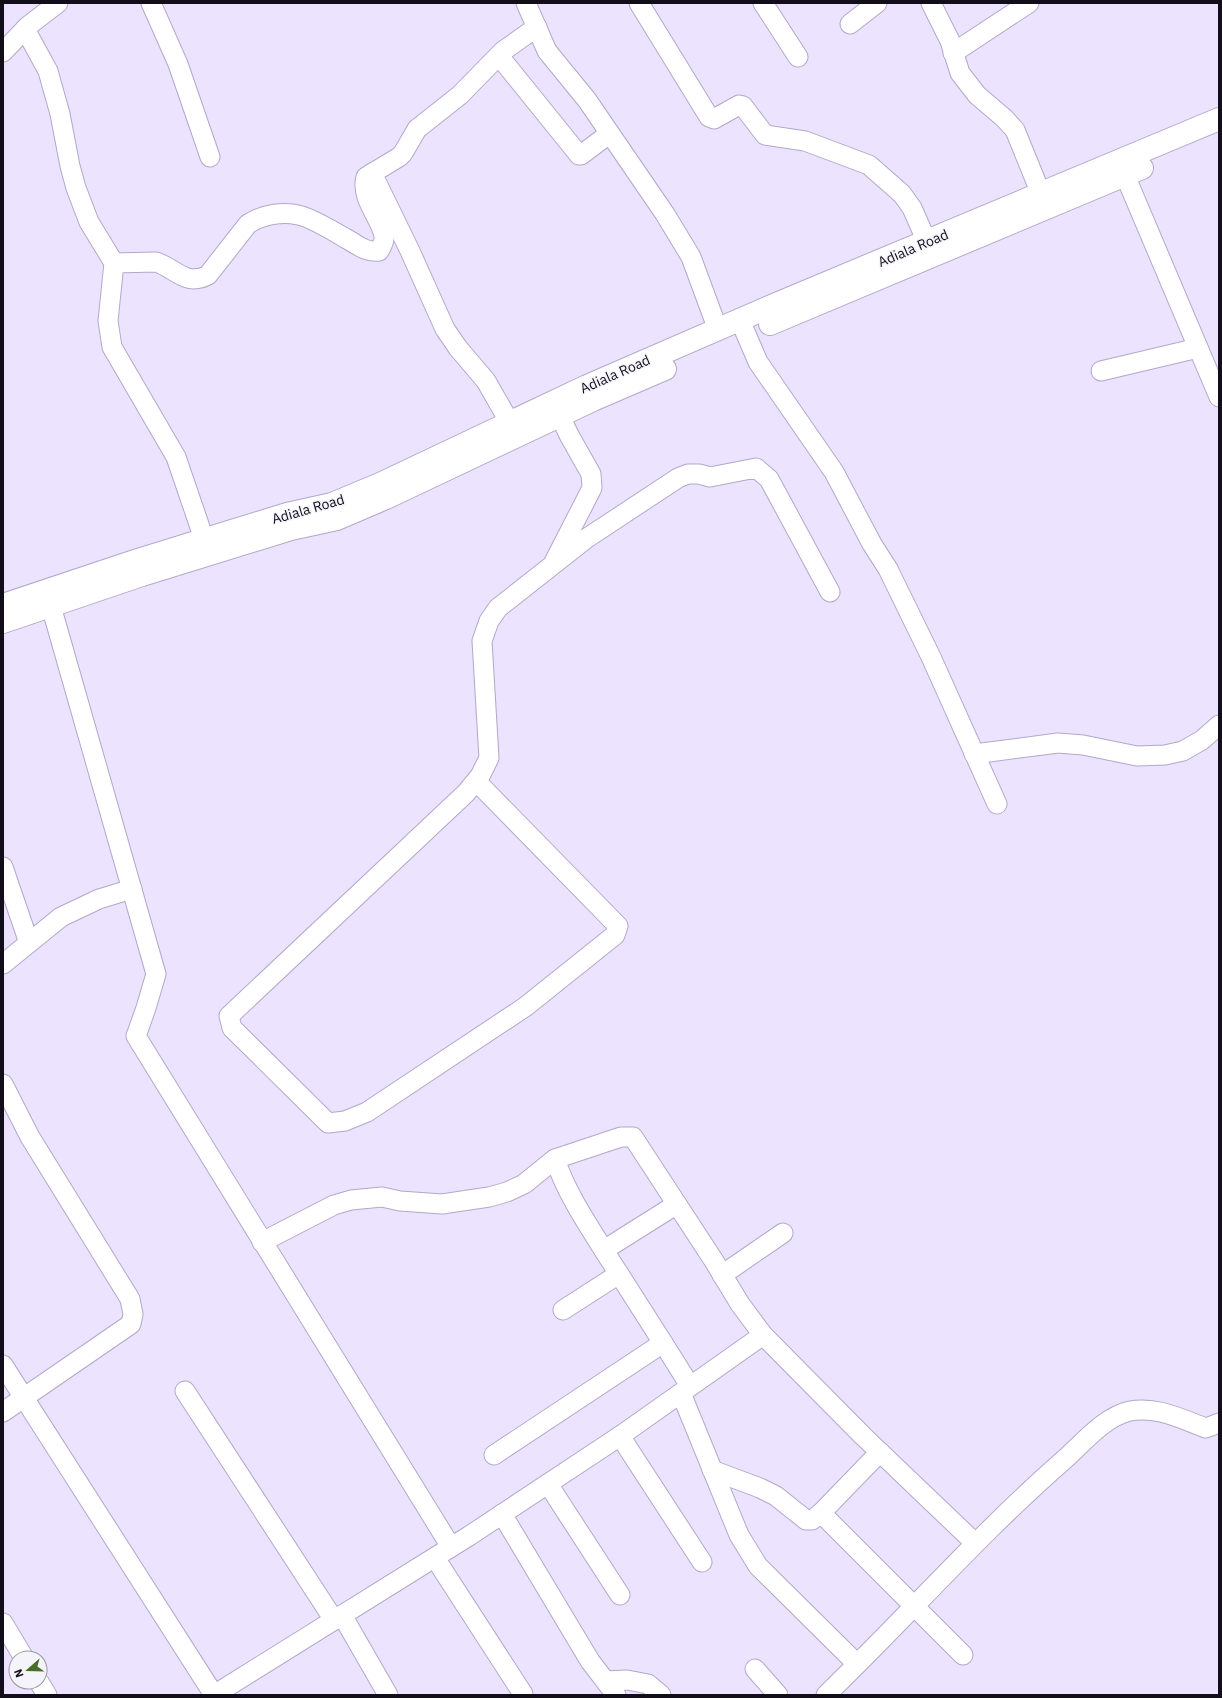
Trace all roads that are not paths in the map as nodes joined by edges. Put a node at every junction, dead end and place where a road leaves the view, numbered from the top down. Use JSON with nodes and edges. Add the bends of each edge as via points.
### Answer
{"nodes":[{"id":1,"x":58,"y":3,"type":"edge"},
{"id":2,"x":151,"y":3,"type":"edge"},
{"id":3,"x":526,"y":3,"type":"edge"},
{"id":4,"x":639,"y":3,"type":"edge"},
{"id":5,"x":763,"y":3,"type":"edge"},
{"id":6,"x":877,"y":3,"type":"edge"},
{"id":7,"x":931,"y":3,"type":"edge"},
{"id":8,"x":1029,"y":3,"type":"edge"},
{"id":9,"x":850,"y":24,"type":"dead end"},
{"id":10,"x":537,"y":27,"type":"junction"},
{"id":11,"x":25,"y":29,"type":"junction"},
{"id":12,"x":5,"y":46,"type":"edge"},
{"id":13,"x":953,"y":53,"type":"junction"},
{"id":14,"x":498,"y":56,"type":"junction"},
{"id":15,"x":798,"y":57,"type":"dead end"},
{"id":16,"x":1219,"y":119,"type":"edge"},
{"id":17,"x":609,"y":134,"type":"junction"},
{"id":18,"x":1219,"y":136,"type":"edge"},
{"id":19,"x":210,"y":157,"type":"dead end"},
{"id":20,"x":1122,"y":169,"type":"junction"},
{"id":21,"x":372,"y":173,"type":"junction"},
{"id":22,"x":1041,"y":194,"type":"junction"},
{"id":23,"x":927,"y":242,"type":"junction"},
{"id":24,"x":114,"y":263,"type":"junction"},
{"id":25,"x":743,"y":327,"type":"junction"},
{"id":26,"x":718,"y":330,"type":"junction"},
{"id":27,"x":1198,"y":348,"type":"junction"},
{"id":28,"x":1101,"y":371,"type":"dead end"},
{"id":29,"x":1219,"y":397,"type":"edge"},
{"id":30,"x":560,"y":416,"type":"junction"},
{"id":31,"x":510,"y":423,"type":"junction"},
{"id":32,"x":204,"y":539,"type":"junction"},
{"id":33,"x":553,"y":565,"type":"junction"},
{"id":34,"x":830,"y":592,"type":"dead end"},
{"id":35,"x":3,"y":606,"type":"edge"},
{"id":36,"x":51,"y":606,"type":"junction"},
{"id":37,"x":3,"y":622,"type":"edge"},
{"id":38,"x":1219,"y":725,"type":"edge"},
{"id":39,"x":974,"y":754,"type":"junction"},
{"id":40,"x":476,"y":781,"type":"junction"},
{"id":41,"x":997,"y":804,"type":"dead end"},
{"id":42,"x":3,"y":867,"type":"edge"},
{"id":43,"x":132,"y":889,"type":"junction"},
{"id":44,"x":29,"y":943,"type":"junction"},
{"id":45,"x":3,"y":964,"type":"edge"},
{"id":46,"x":3,"y":1084,"type":"edge"},
{"id":47,"x":555,"y":1159,"type":"junction"},
{"id":48,"x":677,"y":1204,"type":"junction"},
{"id":49,"x":782,"y":1233,"type":"dead end"},
{"id":50,"x":262,"y":1242,"type":"junction"},
{"id":51,"x":604,"y":1250,"type":"junction"},
{"id":52,"x":619,"y":1274,"type":"junction"},
{"id":53,"x":722,"y":1275,"type":"junction"},
{"id":54,"x":563,"y":1310,"type":"dead end"},
{"id":55,"x":763,"y":1335,"type":"junction"},
{"id":56,"x":663,"y":1343,"type":"junction"},
{"id":57,"x":3,"y":1365,"type":"edge"},
{"id":58,"x":686,"y":1390,"type":"junction"},
{"id":59,"x":185,"y":1391,"type":"dead end"},
{"id":60,"x":25,"y":1398,"type":"junction"},
{"id":61,"x":3,"y":1412,"type":"edge"},
{"id":62,"x":1219,"y":1423,"type":"edge"},
{"id":63,"x":620,"y":1436,"type":"junction"},
{"id":64,"x":880,"y":1452,"type":"junction"},
{"id":65,"x":494,"y":1455,"type":"dead end"},
{"id":66,"x":712,"y":1470,"type":"junction"},
{"id":67,"x":548,"y":1484,"type":"junction"},
{"id":68,"x":821,"y":1513,"type":"junction"},
{"id":69,"x":502,"y":1514,"type":"junction"},
{"id":70,"x":975,"y":1543,"type":"junction"},
{"id":71,"x":451,"y":1547,"type":"junction"},
{"id":72,"x":435,"y":1558,"type":"junction"},
{"id":73,"x":702,"y":1562,"type":"dead end"},
{"id":74,"x":620,"y":1595,"type":"dead end"},
{"id":75,"x":914,"y":1606,"type":"junction"},
{"id":76,"x":338,"y":1618,"type":"junction"},
{"id":77,"x":3,"y":1623,"type":"edge"},
{"id":78,"x":19,"y":1650,"type":"edge"},
{"id":79,"x":963,"y":1655,"type":"dead end"},
{"id":80,"x":857,"y":1664,"type":"junction"},
{"id":81,"x":755,"y":1669,"type":"dead end"},
{"id":82,"x":611,"y":1688,"type":"edge"},
{"id":83,"x":523,"y":1694,"type":"edge"},
{"id":84,"x":214,"y":1695,"type":"edge"},
{"id":85,"x":388,"y":1695,"type":"edge"},
{"id":86,"x":661,"y":1695,"type":"edge"},
{"id":87,"x":778,"y":1695,"type":"edge"},
{"id":88,"x":826,"y":1695,"type":"edge"}],
"edges":[{"from":1,"to":11,"type":"street"},
{"from":2,"to":19,"type":"street","via":[[178,64]]},
{"from":3,"to":10,"type":"street"},
{"from":4,"to":23,"type":"street","via":[[708,117],[714,119],[739,105],[743,106],[765,135],[805,141],[869,165],[902,194],[912,208]]},
{"from":5,"to":15,"type":"street"},
{"from":6,"to":9,"type":"street"},
{"from":7,"to":13,"type":"street","via":[[950,41]]},
{"from":8,"to":13,"type":"street"},
{"from":10,"to":14,"type":"street"},
{"from":10,"to":17,"type":"street","via":[[547,51],[587,100]]},
{"from":11,"to":12,"type":"street"},
{"from":11,"to":24,"type":"street","via":[[48,71],[78,194],[89,222]]},
{"from":13,"to":22,"type":"street","via":[[960,72],[977,95],[1015,130]]},
{"from":14,"to":17,"type":"street","via":[[579,155],[582,156]]},
{"from":14,"to":21,"type":"street","via":[[460,95],[417,129],[399,157]]},
{"from":16,"to":20,"type":"main road","name":"Adiala Road"},
{"from":17,"to":26,"type":"street","via":[[666,214],[691,257]]},
{"from":18,"to":20,"type":"main road","name":"Adiala Road"},
{"from":20,"to":22,"type":"main road","name":"Adiala Road"},
{"from":20,"to":25,"type":"main road","name":"Adiala Road"},
{"from":20,"to":27,"type":"street"},
{"from":21,"to":24,"type":"street","via":[[366,176],[365,180],[368,202],[385,237],[379,251],[363,249],[299,215],[287,214],[255,219],[248,224],[208,275],[197,280],[185,278],[156,262]]},
{"from":21,"to":31,"type":"street","via":[[445,329],[486,381]]},
{"from":22,"to":23,"type":"main road","name":"Adiala Road"},
{"from":23,"to":25,"type":"main road","name":"Adiala Road"},
{"from":24,"to":32,"type":"street","via":[[108,321],[112,347],[176,457]]},
{"from":25,"to":26,"type":"main road","name":"Adiala Road"},
{"from":25,"to":30,"type":"main road","name":"Adiala Road"},
{"from":25,"to":39,"type":"street","via":[[758,362],[834,472],[888,569]]},
{"from":26,"to":31,"type":"main road","name":"Adiala Road","via":[[587,386]]},
{"from":27,"to":28,"type":"street"},
{"from":27,"to":29,"type":"street"},
{"from":30,"to":33,"type":"street","via":[[591,474],[592,488]]},
{"from":30,"to":36,"type":"main road","name":"Adiala Road","via":[[337,519],[283,531],[142,574]]},
{"from":31,"to":32,"type":"main road","name":"Adiala Road","via":[[332,504],[287,514]]},
{"from":32,"to":35,"type":"main road","name":"Adiala Road"},
{"from":33,"to":34,"type":"street","via":[[587,538],[678,478],[688,474],[710,477],[756,468],[769,479]]},
{"from":33,"to":40,"type":"street","via":[[498,608],[489,621],[482,641],[489,758]]},
{"from":36,"to":37,"type":"main road","name":"Adiala Road"},
{"from":36,"to":43,"type":"street"},
{"from":38,"to":39,"type":"street","via":[[1183,752],[1165,755],[1137,756],[1083,745],[1058,743]]},
{"from":39,"to":41,"type":"street"},
{"from":40,"to":40,"type":"street","via":[[618,926],[615,935],[525,1007],[367,1112],[345,1121],[328,1123],[232,1028],[229,1016]]},
{"from":42,"to":44,"type":"street"},
{"from":43,"to":44,"type":"street","via":[[99,899],[62,916]]},
{"from":43,"to":50,"type":"street","via":[[156,974],[136,1036]]},
{"from":44,"to":45,"type":"street"},
{"from":46,"to":60,"type":"street","via":[[30,1137],[130,1298],[133,1314],[130,1324]]},
{"from":47,"to":48,"type":"street","via":[[620,1137],[633,1137]]},
{"from":47,"to":50,"type":"street","via":[[524,1184],[507,1192],[442,1204],[382,1197],[351,1200],[334,1205]]},
{"from":47,"to":51,"type":"street","via":[[560,1175]]},
{"from":48,"to":51,"type":"street"},
{"from":48,"to":53,"type":"street"},
{"from":49,"to":53,"type":"street"},
{"from":50,"to":71,"type":"street"},
{"from":51,"to":52,"type":"street"},
{"from":52,"to":54,"type":"street"},
{"from":52,"to":56,"type":"street"},
{"from":53,"to":55,"type":"street"},
{"from":55,"to":58,"type":"street"},
{"from":55,"to":64,"type":"street"},
{"from":56,"to":58,"type":"street"},
{"from":56,"to":65,"type":"street"},
{"from":57,"to":60,"type":"street"},
{"from":58,"to":63,"type":"street"},
{"from":58,"to":66,"type":"street"},
{"from":59,"to":76,"type":"street"},
{"from":60,"to":61,"type":"street"},
{"from":60,"to":84,"type":"street"},
{"from":62,"to":70,"type":"street","via":[[1206,1428],[1165,1412],[1138,1410],[1109,1420]]},
{"from":63,"to":67,"type":"street"},
{"from":63,"to":73,"type":"street"},
{"from":64,"to":68,"type":"street"},
{"from":64,"to":70,"type":"street"},
{"from":66,"to":68,"type":"street","via":[[776,1496],[806,1520],[812,1520]]},
{"from":66,"to":80,"type":"street","via":[[739,1536],[758,1566]]},
{"from":67,"to":69,"type":"street"},
{"from":67,"to":74,"type":"street"},
{"from":68,"to":75,"type":"street"},
{"from":69,"to":71,"type":"street"},
{"from":69,"to":82,"type":"street","via":[[590,1661]]},
{"from":70,"to":75,"type":"street"},
{"from":71,"to":72,"type":"street"},
{"from":72,"to":76,"type":"street"},
{"from":72,"to":83,"type":"street"},
{"from":75,"to":79,"type":"street"},
{"from":75,"to":80,"type":"street"},
{"from":76,"to":84,"type":"street"},
{"from":76,"to":85,"type":"street"},
{"from":77,"to":78,"type":"street"},
{"from":80,"to":88,"type":"street"},
{"from":81,"to":87,"type":"street"},
{"from":82,"to":86,"type":"street","via":[[627,1680],[648,1684]]}]}
